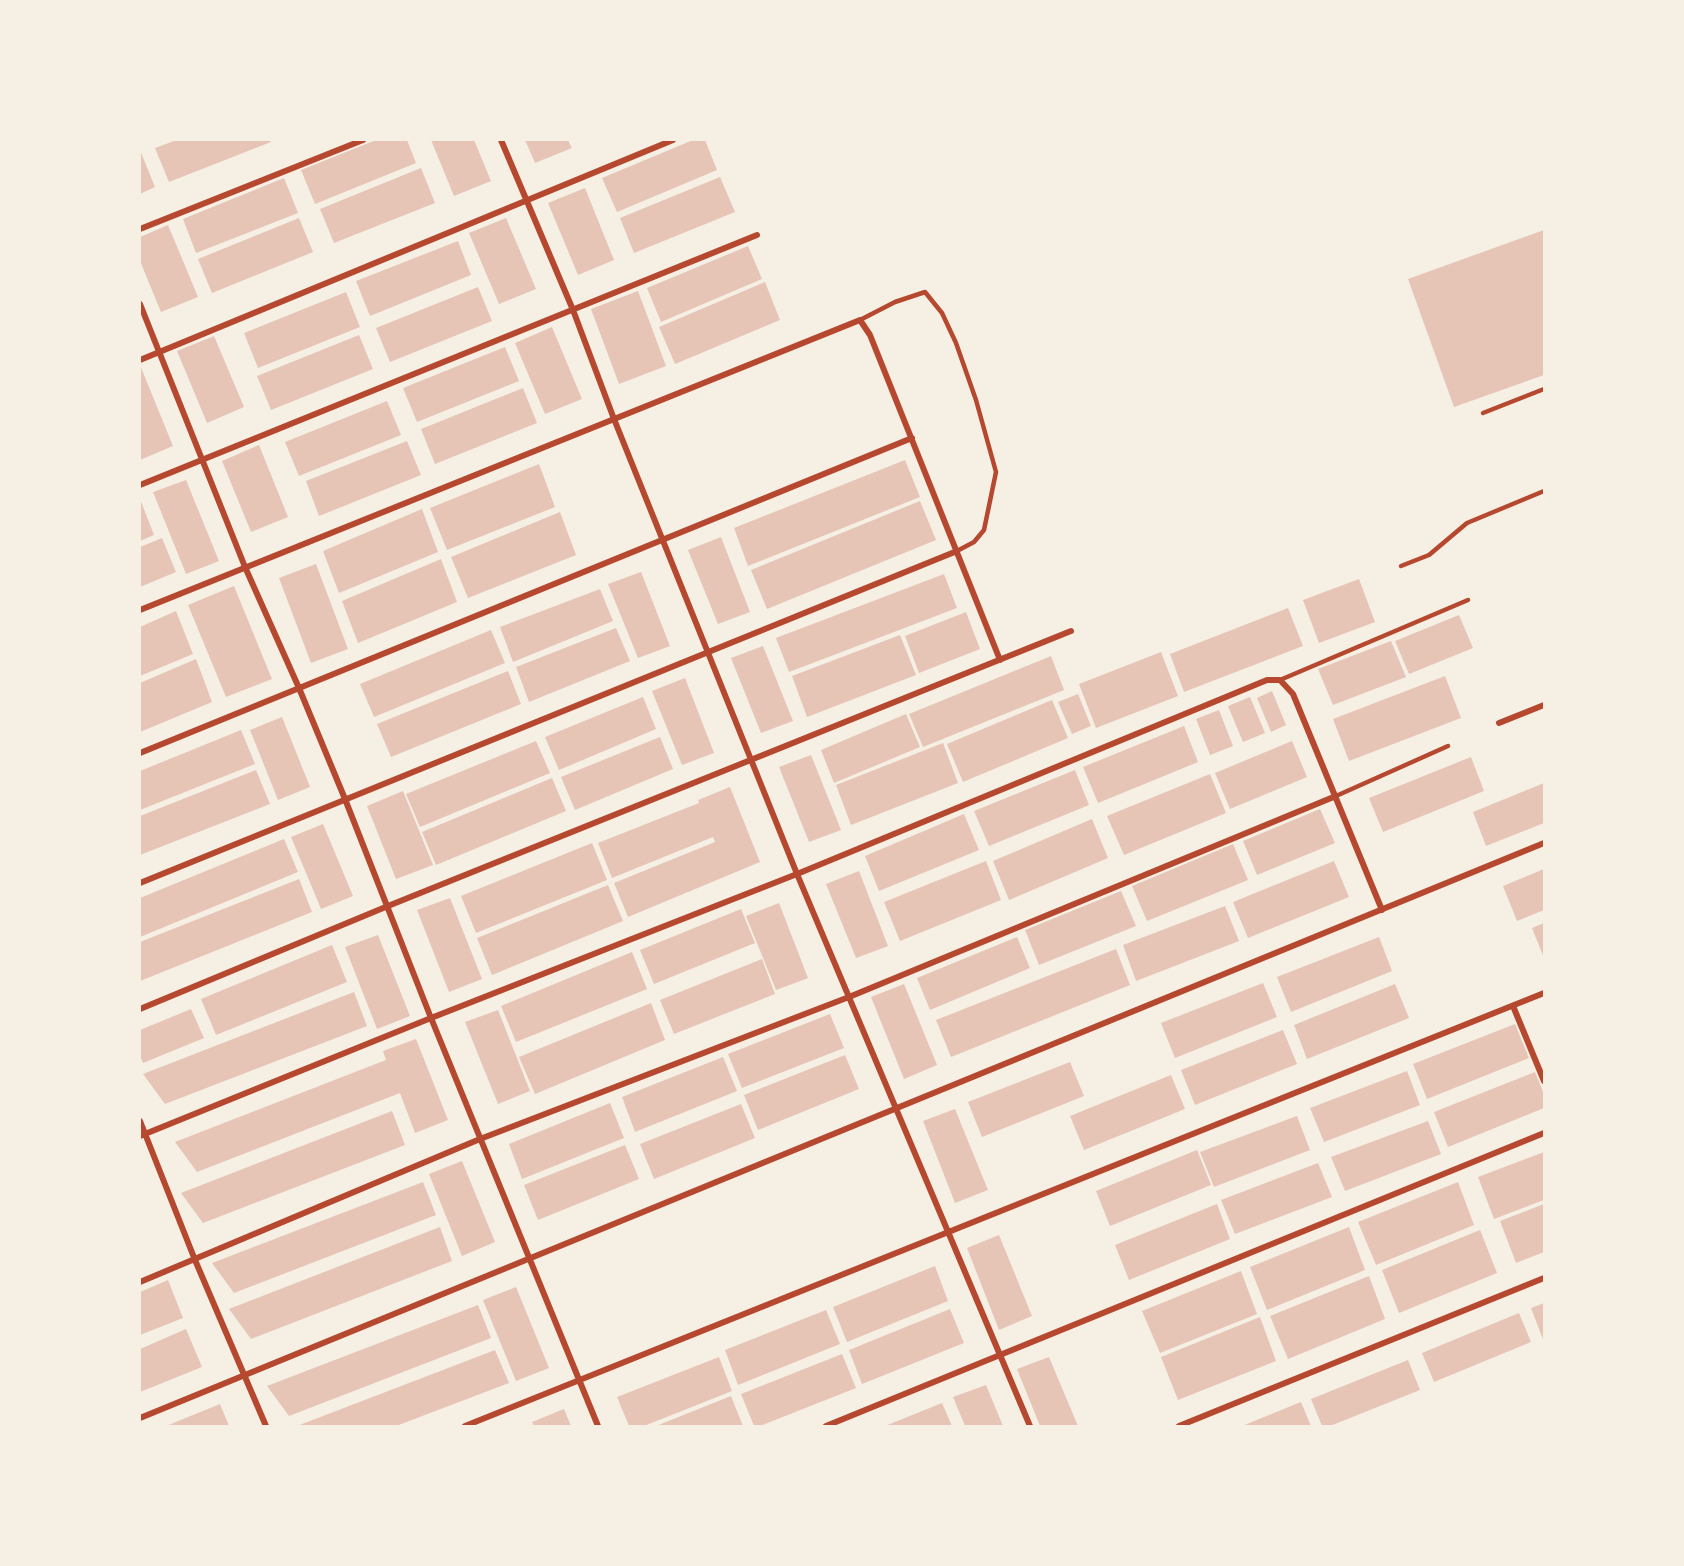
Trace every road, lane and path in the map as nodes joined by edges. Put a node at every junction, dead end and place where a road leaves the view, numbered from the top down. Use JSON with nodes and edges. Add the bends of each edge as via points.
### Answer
{"nodes":[{"id":1,"x":363,"y":140,"type":"edge"},
{"id":2,"x":501,"y":140,"type":"edge"},
{"id":3,"x":673,"y":140,"type":"edge"},
{"id":4,"x":526,"y":199,"type":"junction"},
{"id":5,"x":140,"y":229,"type":"edge"},
{"id":6,"x":757,"y":236,"type":"dead end"},
{"id":7,"x":140,"y":304,"type":"edge"},
{"id":8,"x":573,"y":310,"type":"junction"},
{"id":9,"x":860,"y":320,"type":"junction"},
{"id":10,"x":159,"y":352,"type":"junction"},
{"id":11,"x":140,"y":360,"type":"edge"},
{"id":12,"x":1545,"y":389,"type":"edge"},
{"id":13,"x":1483,"y":413,"type":"dead end"},
{"id":14,"x":614,"y":419,"type":"junction"},
{"id":15,"x":912,"y":438,"type":"junction"},
{"id":16,"x":202,"y":460,"type":"junction"},
{"id":17,"x":140,"y":485,"type":"edge"},
{"id":18,"x":1545,"y":491,"type":"edge"},
{"id":19,"x":663,"y":540,"type":"junction"},
{"id":20,"x":957,"y":551,"type":"junction"},
{"id":21,"x":1401,"y":566,"type":"dead end"},
{"id":22,"x":245,"y":567,"type":"junction"},
{"id":23,"x":1468,"y":600,"type":"dead end"},
{"id":24,"x":140,"y":610,"type":"edge"},
{"id":25,"x":1071,"y":631,"type":"dead end"},
{"id":26,"x":708,"y":652,"type":"junction"},
{"id":27,"x":1000,"y":660,"type":"junction"},
{"id":28,"x":1280,"y":680,"type":"junction"},
{"id":29,"x":299,"y":688,"type":"junction"},
{"id":30,"x":1545,"y":705,"type":"edge"},
{"id":31,"x":1500,"y":723,"type":"dead end"},
{"id":32,"x":1448,"y":746,"type":"dead end"},
{"id":33,"x":140,"y":753,"type":"edge"},
{"id":34,"x":751,"y":761,"type":"junction"},
{"id":35,"x":1336,"y":796,"type":"junction"},
{"id":36,"x":345,"y":799,"type":"junction"},
{"id":37,"x":1545,"y":843,"type":"edge"},
{"id":38,"x":796,"y":874,"type":"junction"},
{"id":39,"x":140,"y":883,"type":"edge"},
{"id":40,"x":388,"y":906,"type":"junction"},
{"id":41,"x":1382,"y":910,"type":"junction"},
{"id":42,"x":1545,"y":993,"type":"edge"},
{"id":43,"x":849,"y":997,"type":"junction"},
{"id":44,"x":1513,"y":1006,"type":"junction"},
{"id":45,"x":140,"y":1009,"type":"edge"},
{"id":46,"x":431,"y":1018,"type":"junction"},
{"id":47,"x":1545,"y":1081,"type":"edge"},
{"id":48,"x":896,"y":1109,"type":"junction"},
{"id":49,"x":140,"y":1121,"type":"edge"},
{"id":50,"x":1545,"y":1133,"type":"edge"},
{"id":51,"x":142,"y":1135,"type":"edge"},
{"id":52,"x":480,"y":1139,"type":"junction"},
{"id":53,"x":948,"y":1232,"type":"junction"},
{"id":54,"x":529,"y":1259,"type":"junction"},
{"id":55,"x":195,"y":1260,"type":"junction"},
{"id":56,"x":1545,"y":1278,"type":"edge"},
{"id":57,"x":140,"y":1282,"type":"edge"},
{"id":58,"x":1000,"y":1356,"type":"junction"},
{"id":59,"x":245,"y":1374,"type":"junction"},
{"id":60,"x":580,"y":1380,"type":"junction"},
{"id":61,"x":140,"y":1418,"type":"edge"},
{"id":62,"x":266,"y":1426,"type":"edge"},
{"id":63,"x":465,"y":1426,"type":"edge"},
{"id":64,"x":598,"y":1426,"type":"edge"},
{"id":65,"x":826,"y":1426,"type":"edge"},
{"id":66,"x":1030,"y":1426,"type":"edge"},
{"id":67,"x":1179,"y":1426,"type":"edge"}],
"edges":[{"from":1,"to":5,"type":"street"},
{"from":2,"to":4,"type":"street"},
{"from":3,"to":4,"type":"street"},
{"from":4,"to":8,"type":"street"},
{"from":4,"to":10,"type":"street"},
{"from":6,"to":8,"type":"street"},
{"from":7,"to":10,"type":"street"},
{"from":8,"to":14,"type":"street"},
{"from":8,"to":16,"type":"street"},
{"from":9,"to":14,"type":"street"},
{"from":9,"to":15,"type":"street","via":[[870,335]]},
{"from":9,"to":20,"type":"lane","via":[[925,292],[942,313],[956,343],[996,472],[984,530],[974,542]]},
{"from":10,"to":11,"type":"street"},
{"from":10,"to":16,"type":"street"},
{"from":12,"to":13,"type":"lane"},
{"from":14,"to":19,"type":"street"},
{"from":14,"to":22,"type":"street"},
{"from":15,"to":19,"type":"street"},
{"from":15,"to":20,"type":"street"},
{"from":16,"to":17,"type":"street"},
{"from":16,"to":22,"type":"street"},
{"from":18,"to":21,"type":"lane","via":[[1467,524],[1429,555]]},
{"from":19,"to":26,"type":"street"},
{"from":19,"to":29,"type":"street"},
{"from":20,"to":26,"type":"street"},
{"from":20,"to":27,"type":"street"},
{"from":22,"to":24,"type":"street"},
{"from":22,"to":29,"type":"street"},
{"from":23,"to":28,"type":"lane"},
{"from":25,"to":27,"type":"street"},
{"from":26,"to":34,"type":"street"},
{"from":26,"to":36,"type":"street"},
{"from":27,"to":34,"type":"street"},
{"from":28,"to":35,"type":"street","via":[[1293,694]]},
{"from":28,"to":38,"type":"street","via":[[1267,680]]},
{"from":29,"to":33,"type":"street"},
{"from":29,"to":36,"type":"street"},
{"from":30,"to":31,"type":"street"},
{"from":32,"to":35,"type":"lane"},
{"from":34,"to":38,"type":"street"},
{"from":34,"to":40,"type":"street"},
{"from":35,"to":41,"type":"street"},
{"from":35,"to":43,"type":"street"},
{"from":36,"to":39,"type":"street"},
{"from":36,"to":40,"type":"street"},
{"from":37,"to":41,"type":"street"},
{"from":38,"to":43,"type":"street"},
{"from":38,"to":46,"type":"street"},
{"from":40,"to":45,"type":"street"},
{"from":40,"to":46,"type":"street"},
{"from":41,"to":48,"type":"street"},
{"from":42,"to":44,"type":"street"},
{"from":43,"to":48,"type":"street"},
{"from":43,"to":52,"type":"street"},
{"from":44,"to":47,"type":"street"},
{"from":44,"to":53,"type":"street"},
{"from":46,"to":51,"type":"street"},
{"from":46,"to":52,"type":"street"},
{"from":48,"to":53,"type":"street"},
{"from":48,"to":54,"type":"street"},
{"from":49,"to":51,"type":"street"},
{"from":50,"to":58,"type":"street"},
{"from":51,"to":55,"type":"street"},
{"from":52,"to":54,"type":"street"},
{"from":52,"to":55,"type":"street"},
{"from":53,"to":58,"type":"street"},
{"from":53,"to":60,"type":"street"},
{"from":54,"to":59,"type":"street"},
{"from":54,"to":60,"type":"street"},
{"from":55,"to":57,"type":"street"},
{"from":55,"to":59,"type":"street"},
{"from":56,"to":67,"type":"street"},
{"from":58,"to":65,"type":"street"},
{"from":58,"to":66,"type":"street"},
{"from":59,"to":61,"type":"street"},
{"from":59,"to":62,"type":"street"},
{"from":60,"to":63,"type":"street"},
{"from":60,"to":64,"type":"street"}]}
